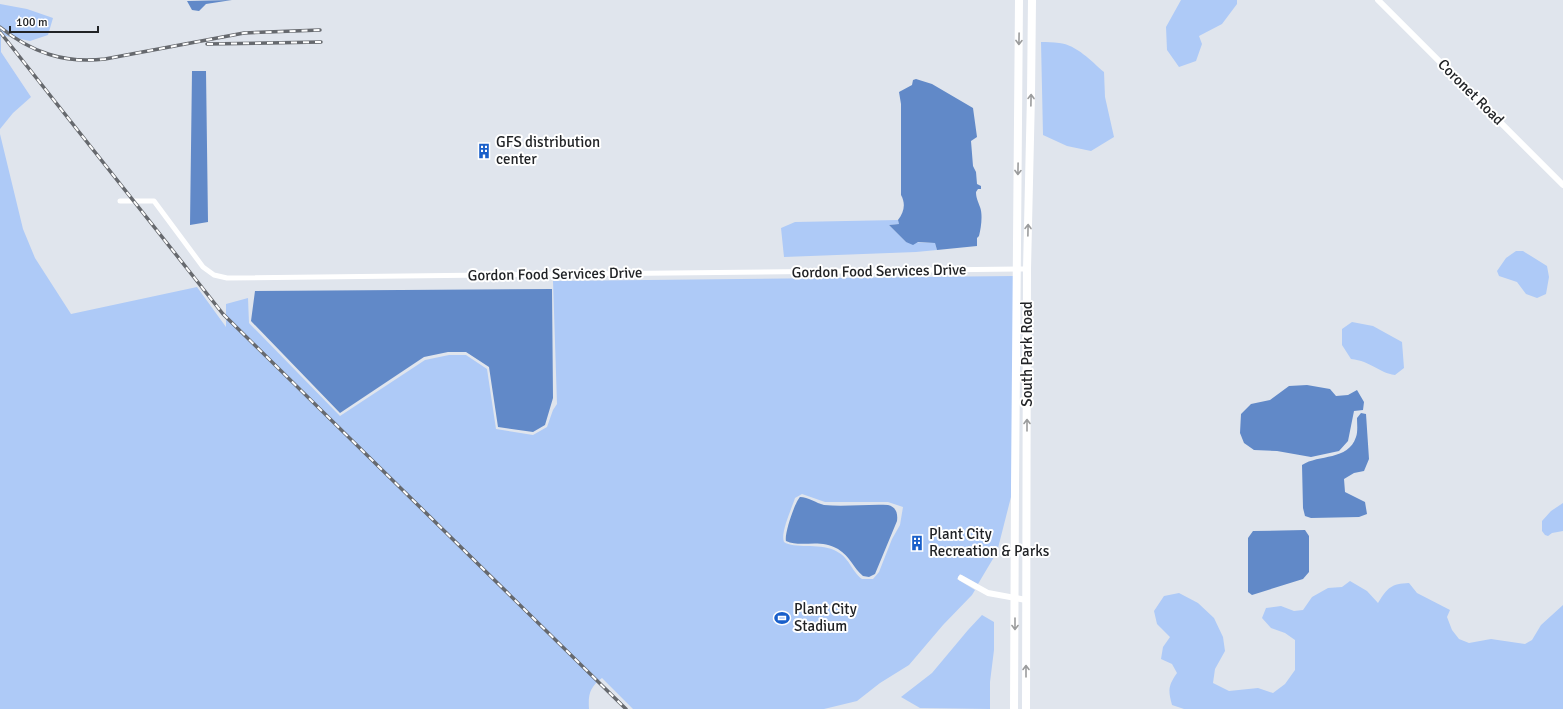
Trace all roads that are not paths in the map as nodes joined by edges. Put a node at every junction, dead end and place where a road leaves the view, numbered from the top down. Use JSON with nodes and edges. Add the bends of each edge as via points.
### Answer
{"nodes":[{"id":1,"x":1019,"y":0,"type":"edge"},
{"id":2,"x":1032,"y":0,"type":"edge"},
{"id":3,"x":1378,"y":0,"type":"edge"},
{"id":4,"x":1563,"y":185,"type":"edge"},
{"id":5,"x":120,"y":201,"type":"dead end"},
{"id":6,"x":1017,"y":227,"type":"junction"},
{"id":7,"x":1017,"y":269,"type":"junction"},
{"id":8,"x":1027,"y":269,"type":"junction"},
{"id":9,"x":1016,"y":365,"type":"junction"},
{"id":10,"x":1027,"y":369,"type":"junction"},
{"id":11,"x":1026,"y":498,"type":"junction"},
{"id":12,"x":961,"y":578,"type":"dead end"},
{"id":13,"x":1021,"y":599,"type":"junction"},
{"id":14,"x":1015,"y":648,"type":"junction"},
{"id":15,"x":1014,"y":709,"type":"edge"},
{"id":16,"x":1018,"y":709,"type":"edge"},
{"id":17,"x":1026,"y":709,"type":"edge"}],
"edges":[{"from":1,"to":6,"type":"main road","name":"South Park Road","one_way":true},
{"from":8,"to":2,"type":"main road","name":"South Park Road","one_way":true},
{"from":3,"to":4,"type":"street","name":"Coronet Road"},
{"from":5,"to":7,"type":"street","name":"Gordon Food Services Drive","via":[[154,201],[203,268],[214,275],[227,278]]},
{"from":6,"to":7,"type":"main road","name":"South Park Road"},
{"from":6,"to":8,"type":"main road","via":[[1020,252]]},
{"from":7,"to":8,"type":"street","name":"Gordon Food Services Drive"},
{"from":7,"to":9,"type":"main road","name":"South Park Road"},
{"from":7,"to":10,"type":"main road","via":[[1021,280],[1022,346]]},
{"from":8,"to":10,"type":"main road","name":"South Park Road"},
{"from":9,"to":11,"type":"main road","via":[[1020,370],[1019,484]]},
{"from":9,"to":13,"type":"main road","name":"South Park Road","via":[[1015,509]]},
{"from":11,"to":10,"type":"main road","name":"South Park Road","one_way":true},
{"from":11,"to":13,"type":"main road","name":"South Park Road"},
{"from":12,"to":13,"type":"street","via":[[988,593]]},
{"from":13,"to":14,"type":"main road","name":"South Park Road","one_way":true},
{"from":17,"to":13,"type":"main road","name":"South Park Road","one_way":true},
{"from":14,"to":15,"type":"main road","name":"South Park Road"},
{"from":14,"to":16,"type":"main road","via":[[1019,657]]}]}
